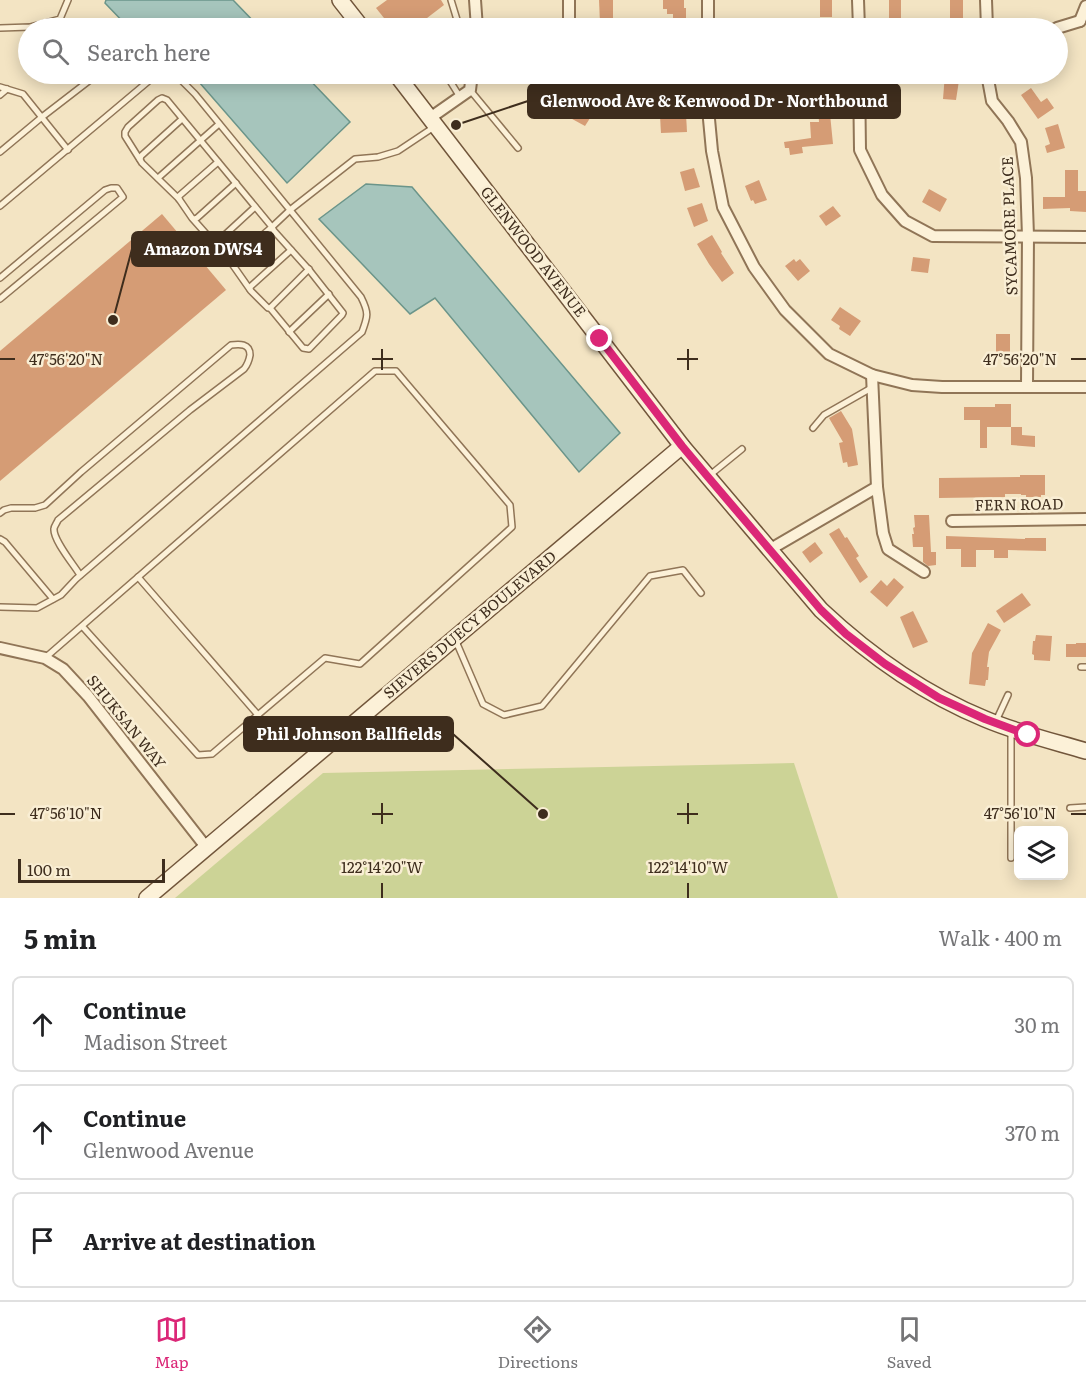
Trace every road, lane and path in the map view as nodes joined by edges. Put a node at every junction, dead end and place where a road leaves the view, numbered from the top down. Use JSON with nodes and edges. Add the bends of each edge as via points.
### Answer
{"nodes":[{"id":1,"x":68,"y":0,"type":"edge"},
{"id":2,"x":340,"y":0,"type":"edge"},
{"id":3,"x":451,"y":0,"type":"edge"},
{"id":4,"x":476,"y":0,"type":"edge"},
{"id":5,"x":569,"y":0,"type":"edge"},
{"id":6,"x":708,"y":0,"type":"edge"},
{"id":7,"x":858,"y":0,"type":"edge"},
{"id":8,"x":986,"y":0,"type":"edge"},
{"id":9,"x":1086,"y":6,"type":"edge"},
{"id":10,"x":61,"y":18,"type":"edge"},
{"id":11,"x":354,"y":18,"type":"edge"},
{"id":12,"x":455,"y":18,"type":"edge"},
{"id":13,"x":477,"y":18,"type":"edge"},
{"id":14,"x":569,"y":18,"type":"edge"},
{"id":15,"x":708,"y":18,"type":"edge"},
{"id":16,"x":859,"y":18,"type":"edge"},
{"id":17,"x":987,"y":18,"type":"edge"},
{"id":18,"x":1083,"y":26,"type":"edge"},
{"id":19,"x":18,"y":27,"type":"edge"},
{"id":20,"x":1068,"y":27,"type":"edge"},
{"id":21,"x":0,"y":28,"type":"edge"},
{"id":22,"x":85,"y":84,"type":"edge"},
{"id":23,"x":145,"y":84,"type":"edge"},
{"id":24,"x":184,"y":84,"type":"edge"},
{"id":25,"x":404,"y":84,"type":"edge"},
{"id":26,"x":452,"y":84,"type":"edge"},
{"id":27,"x":471,"y":84,"type":"edge"},
{"id":28,"x":574,"y":84,"type":"edge"},
{"id":29,"x":708,"y":84,"type":"edge"},
{"id":30,"x":859,"y":84,"type":"edge"},
{"id":31,"x":989,"y":84,"type":"edge"},
{"id":32,"x":0,"y":87,"type":"edge"},
{"id":33,"x":7,"y":89,"type":"junction"},
{"id":34,"x":470,"y":90,"type":"junction"},
{"id":35,"x":0,"y":95,"type":"edge"},
{"id":36,"x":460,"y":97,"type":"junction"},
{"id":37,"x":707,"y":98,"type":"junction"},
{"id":38,"x":42,"y":117,"type":"junction"},
{"id":39,"x":182,"y":119,"type":"junction"},
{"id":40,"x":433,"y":122,"type":"junction"},
{"id":41,"x":219,"y":124,"type":"junction"},
{"id":42,"x":200,"y":140,"type":"junction"},
{"id":43,"x":518,"y":148,"type":"dead end"},
{"id":44,"x":68,"y":150,"type":"junction"},
{"id":45,"x":0,"y":152,"type":"edge"},
{"id":46,"x":140,"y":159,"type":"junction"},
{"id":47,"x":218,"y":162,"type":"junction"},
{"id":48,"x":158,"y":178,"type":"junction"},
{"id":49,"x":236,"y":183,"type":"junction"},
{"id":50,"x":178,"y":199,"type":"junction"},
{"id":51,"x":0,"y":206,"type":"edge"},
{"id":52,"x":255,"y":207,"type":"junction"},
{"id":53,"x":290,"y":210,"type":"junction"},
{"id":54,"x":194,"y":219,"type":"junction"},
{"id":55,"x":272,"y":227,"type":"junction"},
{"id":56,"x":1028,"y":236,"type":"junction"},
{"id":57,"x":1086,"y":237,"type":"edge"},
{"id":58,"x":216,"y":245,"type":"junction"},
{"id":59,"x":291,"y":250,"type":"junction"},
{"id":60,"x":230,"y":261,"type":"junction"},
{"id":61,"x":309,"y":269,"type":"junction"},
{"id":62,"x":0,"y":278,"type":"edge"},
{"id":63,"x":250,"y":289,"type":"junction"},
{"id":64,"x":329,"y":294,"type":"junction"},
{"id":65,"x":0,"y":299,"type":"edge"},
{"id":66,"x":270,"y":308,"type":"junction"},
{"id":67,"x":289,"y":332,"type":"junction"},
{"id":68,"x":872,"y":375,"type":"junction"},
{"id":69,"x":873,"y":387,"type":"junction"},
{"id":70,"x":1027,"y":387,"type":"junction"},
{"id":71,"x":1086,"y":387,"type":"edge"},
{"id":72,"x":813,"y":428,"type":"dead end"},
{"id":73,"x":682,"y":446,"type":"junction"},
{"id":74,"x":742,"y":449,"type":"dead end"},
{"id":75,"x":708,"y":477,"type":"junction"},
{"id":76,"x":877,"y":487,"type":"junction"},
{"id":77,"x":0,"y":513,"type":"edge"},
{"id":78,"x":1086,"y":519,"type":"edge"},
{"id":79,"x":952,"y":521,"type":"dead end"},
{"id":80,"x":0,"y":539,"type":"edge"},
{"id":81,"x":769,"y":550,"type":"junction"},
{"id":82,"x":924,"y":572,"type":"dead end"},
{"id":83,"x":80,"y":575,"type":"junction"},
{"id":84,"x":138,"y":577,"type":"junction"},
{"id":85,"x":701,"y":593,"type":"dead end"},
{"id":86,"x":53,"y":599,"type":"junction"},
{"id":87,"x":0,"y":607,"type":"edge"},
{"id":88,"x":82,"y":626,"type":"junction"},
{"id":89,"x":455,"y":638,"type":"junction"},
{"id":90,"x":0,"y":648,"type":"edge"},
{"id":91,"x":45,"y":658,"type":"junction"},
{"id":92,"x":1008,"y":696,"type":"dead end"},
{"id":93,"x":258,"y":715,"type":"junction"},
{"id":94,"x":990,"y":721,"type":"junction"},
{"id":95,"x":1011,"y":729,"type":"junction"},
{"id":96,"x":1086,"y":751,"type":"edge"},
{"id":97,"x":1086,"y":807,"type":"edge"},
{"id":98,"x":1070,"y":808,"type":"dead end"},
{"id":99,"x":206,"y":847,"type":"junction"},
{"id":100,"x":1011,"y":858,"type":"dead end"},
{"id":101,"x":147,"y":898,"type":"edge"}],
"edges":[{"from":1,"to":10,"type":"lane"},
{"from":2,"to":11,"type":"street"},
{"from":3,"to":12,"type":"lane"},
{"from":4,"to":13,"type":"street"},
{"from":5,"to":14,"type":"street"},
{"from":6,"to":15,"type":"street"},
{"from":7,"to":16,"type":"street"},
{"from":8,"to":17,"type":"street"},
{"from":9,"to":18,"type":"street"},
{"from":18,"to":20,"type":"street"},
{"from":19,"to":21,"type":"lane"},
{"from":22,"to":38,"type":"lane"},
{"from":23,"to":44,"type":"lane"},
{"from":24,"to":41,"type":"lane"},
{"from":25,"to":40,"type":"street","name":"GLENWOOD AVENUE"},
{"from":26,"to":36,"type":"lane"},
{"from":27,"to":34,"type":"street"},
{"from":28,"to":37,"type":"street","via":[[576,90],[598,99]]},
{"from":29,"to":37,"type":"street"},
{"from":30,"to":56,"type":"street","via":[[860,150],[882,195],[905,221],[933,236]]},
{"from":31,"to":56,"type":"street","name":"SYCAMORE PLACE","via":[[992,101],[1022,142]]},
{"from":32,"to":33,"type":"lane"},
{"from":33,"to":35,"type":"lane"},
{"from":33,"to":38,"type":"lane","via":[[23,94]]},
{"from":34,"to":36,"type":"street"},
{"from":34,"to":43,"type":"lane"},
{"from":36,"to":40,"type":"street"},
{"from":37,"to":68,"type":"street","via":[[723,207],[754,267],[785,310],[829,354]]},
{"from":38,"to":44,"type":"lane"},
{"from":38,"to":45,"type":"lane"},
{"from":39,"to":42,"type":"lane"},
{"from":39,"to":46,"type":"lane"},
{"from":39,"to":46,"type":"lane","via":[[162,98],[128,127],[125,136]]},
{"from":40,"to":53,"type":"lane","via":[[398,151],[355,159]]},
{"from":40,"to":73,"type":"street","name":"GLENWOOD AVENUE"},
{"from":41,"to":42,"type":"lane"},
{"from":41,"to":53,"type":"lane"},
{"from":42,"to":47,"type":"lane"},
{"from":42,"to":48,"type":"lane"},
{"from":44,"to":51,"type":"lane"},
{"from":46,"to":48,"type":"lane"},
{"from":47,"to":49,"type":"lane"},
{"from":47,"to":50,"type":"lane"},
{"from":48,"to":50,"type":"lane"},
{"from":49,"to":52,"type":"lane"},
{"from":49,"to":54,"type":"lane"},
{"from":50,"to":54,"type":"lane"},
{"from":52,"to":55,"type":"lane"},
{"from":52,"to":58,"type":"lane"},
{"from":53,"to":55,"type":"lane"},
{"from":53,"to":83,"type":"lane","via":[[362,297],[368,317],[362,332]]},
{"from":54,"to":58,"type":"lane"},
{"from":55,"to":59,"type":"lane"},
{"from":55,"to":60,"type":"lane"},
{"from":56,"to":57,"type":"street"},
{"from":56,"to":70,"type":"street","name":"SYCAMORE PLACE"},
{"from":58,"to":60,"type":"lane"},
{"from":59,"to":61,"type":"lane"},
{"from":59,"to":63,"type":"lane"},
{"from":60,"to":63,"type":"lane"},
{"from":61,"to":64,"type":"lane"},
{"from":61,"to":66,"type":"lane"},
{"from":62,"to":65,"type":"lane","via":[[105,190],[117,188],[123,197]]},
{"from":63,"to":66,"type":"lane"},
{"from":64,"to":67,"type":"lane"},
{"from":64,"to":67,"type":"lane","via":[[344,313],[309,349],[303,348]]},
{"from":66,"to":67,"type":"lane"},
{"from":68,"to":69,"type":"street"},
{"from":68,"to":70,"type":"street","via":[[912,385]]},
{"from":69,"to":72,"type":"lane","via":[[824,415]]},
{"from":69,"to":76,"type":"street"},
{"from":70,"to":71,"type":"street"},
{"from":73,"to":75,"type":"street","name":"GLENWOOD AVENUE"},
{"from":73,"to":89,"type":"street","name":"SIEVERS DUECY BOULEVARD"},
{"from":74,"to":75,"type":"lane"},
{"from":75,"to":81,"type":"street","name":"GLENWOOD AVENUE"},
{"from":76,"to":81,"type":"street"},
{"from":76,"to":82,"type":"street","via":[[888,549]]},
{"from":77,"to":83,"type":"lane","via":[[45,505],[231,345],[246,346],[250,356],[244,369],[58,520],[54,534]]},
{"from":78,"to":79,"type":"street","name":"FERN ROAD"},
{"from":80,"to":86,"type":"lane"},
{"from":81,"to":94,"type":"street","name":"GLENWOOD AVENUE","via":[[846,634],[939,698]]},
{"from":83,"to":86,"type":"lane"},
{"from":84,"to":88,"type":"lane"},
{"from":84,"to":93,"type":"lane"},
{"from":84,"to":93,"type":"lane","via":[[375,371],[396,371],[510,505],[512,527],[360,664],[325,658]]},
{"from":85,"to":89,"type":"lane","via":[[683,570],[650,576],[542,706],[504,716],[483,704]]},
{"from":86,"to":87,"type":"lane","via":[[37,608]]},
{"from":88,"to":91,"type":"lane"},
{"from":88,"to":93,"type":"lane","via":[[198,755],[212,754]]},
{"from":89,"to":99,"type":"street","name":"SIEVERS DUECY BOULEVARD"},
{"from":90,"to":91,"type":"street","name":"SHUKSAN WAY"},
{"from":91,"to":99,"type":"street","name":"SHUKSAN WAY","via":[[63,669],[88,696]]},
{"from":92,"to":94,"type":"lane"},
{"from":94,"to":95,"type":"street","name":"GLENWOOD AVENUE"},
{"from":95,"to":96,"type":"street","name":"GLENWOOD AVENUE"},
{"from":95,"to":100,"type":"lane"},
{"from":97,"to":98,"type":"lane"},
{"from":99,"to":101,"type":"street","name":"SIEVERS DUECY BOULEVARD"}]}
